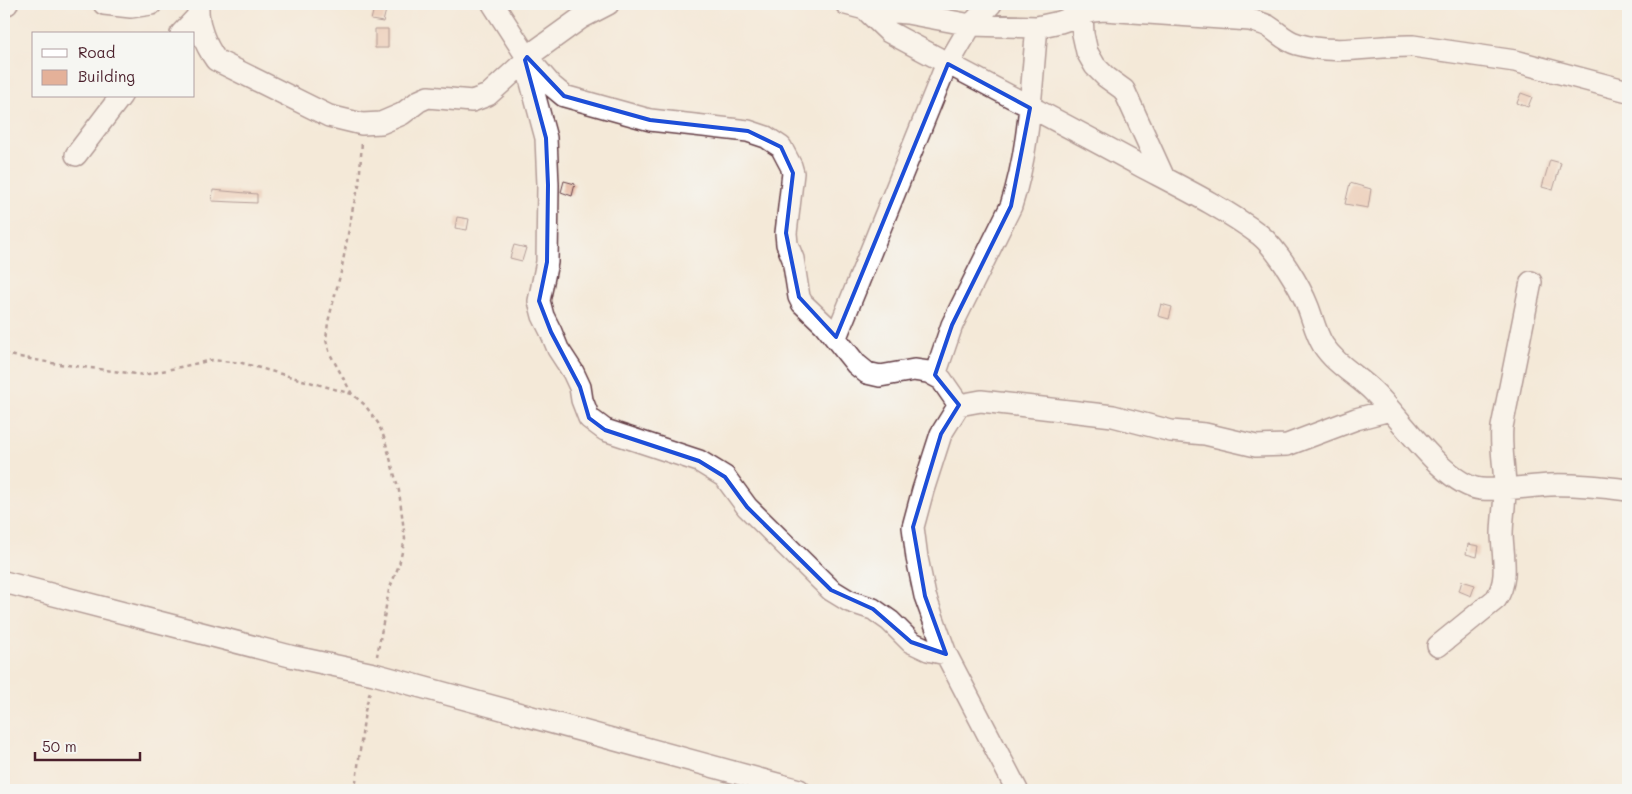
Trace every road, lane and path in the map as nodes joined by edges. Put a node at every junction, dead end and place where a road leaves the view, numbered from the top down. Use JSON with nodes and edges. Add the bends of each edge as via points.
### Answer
{"nodes":[{"id":1,"x":104,"y":4,"type":"edge"},
{"id":2,"x":151,"y":4,"type":"edge"},
{"id":3,"x":493,"y":4,"type":"edge"},
{"id":4,"x":608,"y":4,"type":"edge"},
{"id":5,"x":990,"y":4,"type":"edge"},
{"id":6,"x":855,"y":6,"type":"edge"},
{"id":7,"x":1133,"y":8,"type":"edge"},
{"id":8,"x":1080,"y":9,"type":"edge"},
{"id":9,"x":198,"y":10,"type":"edge"},
{"id":10,"x":971,"y":25,"type":"junction"},
{"id":11,"x":1037,"y":27,"type":"junction"},
{"id":12,"x":182,"y":32,"type":"edge"},
{"id":13,"x":526,"y":59,"type":"junction"},
{"id":14,"x":948,"y":64,"type":"junction"},
{"id":15,"x":1628,"y":91,"type":"edge"},
{"id":16,"x":119,"y":98,"type":"edge"},
{"id":17,"x":1030,"y":108,"type":"junction"},
{"id":18,"x":362,"y":124,"type":"junction"},
{"id":19,"x":76,"y":155,"type":"dead end"},
{"id":20,"x":1164,"y":178,"type":"junction"},
{"id":21,"x":1530,"y":282,"type":"dead end"},
{"id":22,"x":836,"y":337,"type":"junction"},
{"id":23,"x":4,"y":354,"type":"edge"},
{"id":24,"x":935,"y":376,"type":"junction"},
{"id":25,"x":352,"y":394,"type":"junction"},
{"id":26,"x":959,"y":406,"type":"junction"},
{"id":27,"x":1390,"y":410,"type":"junction"},
{"id":28,"x":1505,"y":488,"type":"junction"},
{"id":29,"x":1628,"y":490,"type":"edge"},
{"id":30,"x":4,"y":582,"type":"edge"},
{"id":31,"x":1438,"y":646,"type":"dead end"},
{"id":32,"x":946,"y":654,"type":"junction"},
{"id":33,"x":374,"y":674,"type":"junction"},
{"id":34,"x":352,"y":790,"type":"edge"},
{"id":35,"x":799,"y":790,"type":"edge"},
{"id":36,"x":1017,"y":790,"type":"edge"}],
"edges":[{"from":1,"to":2,"type":"street","via":[[131,7]]},
{"from":3,"to":13,"type":"street"},
{"from":4,"to":13,"type":"street","via":[[581,18]]},
{"from":5,"to":10,"type":"street"},
{"from":6,"to":10,"type":"street"},
{"from":6,"to":14,"type":"street","via":[[889,32]]},
{"from":7,"to":8,"type":"street"},
{"from":7,"to":15,"type":"street","via":[[1250,20],[1266,25],[1290,42],[1320,49],[1351,51],[1413,46],[1515,61]]},
{"from":8,"to":11,"type":"street","via":[[1060,22]]},
{"from":8,"to":20,"type":"street","via":[[1087,52],[1095,66],[1124,90]]},
{"from":9,"to":12,"type":"street"},
{"from":9,"to":18,"type":"street","via":[[209,50],[216,60],[329,116]]},
{"from":10,"to":11,"type":"street"},
{"from":10,"to":14,"type":"street"},
{"from":11,"to":17,"type":"street"},
{"from":13,"to":18,"type":"street","via":[[481,99],[428,97],[381,123]]},
{"from":13,"to":22,"type":"street","via":[[564,96],[650,120],[748,131],[781,147],[793,173],[786,233],[799,297]]},
{"from":13,"to":32,"type":"street","via":[[546,138],[547,262],[540,301],[554,341],[580,387],[589,418],[605,430],[699,461],[725,477],[747,507],[831,590],[849,601],[873,609],[911,642]]},
{"from":14,"to":17,"type":"street"},
{"from":14,"to":22,"type":"street"},
{"from":16,"to":19,"type":"street"},
{"from":17,"to":20,"type":"street"},
{"from":17,"to":24,"type":"street","via":[[1011,206],[952,326]]},
{"from":18,"to":25,"type":"path","via":[[359,186],[326,340]]},
{"from":20,"to":27,"type":"street","via":[[1239,220],[1273,248],[1307,304],[1325,347],[1374,391]]},
{"from":21,"to":28,"type":"street","via":[[1502,428]]},
{"from":22,"to":24,"type":"street","via":[[846,353],[868,373],[886,375],[914,370]]},
{"from":23,"to":25,"type":"path","via":[[144,375],[212,360],[242,363]]},
{"from":24,"to":26,"type":"street"},
{"from":25,"to":33,"type":"path","via":[[366,405],[385,440],[399,490],[405,539],[389,590]]},
{"from":26,"to":27,"type":"street","via":[[980,401],[1113,416],[1171,431],[1206,434],[1256,446],[1287,446],[1356,419]]},
{"from":26,"to":32,"type":"street","via":[[941,434],[913,527],[926,596]]},
{"from":27,"to":28,"type":"street","via":[[1458,481],[1482,489]]},
{"from":28,"to":29,"type":"street","via":[[1554,485]]},
{"from":28,"to":31,"type":"street","via":[[1502,590],[1496,599]]},
{"from":30,"to":33,"type":"street","via":[[290,656]]},
{"from":32,"to":36,"type":"street"},
{"from":33,"to":34,"type":"path"},
{"from":33,"to":35,"type":"street"}]}
